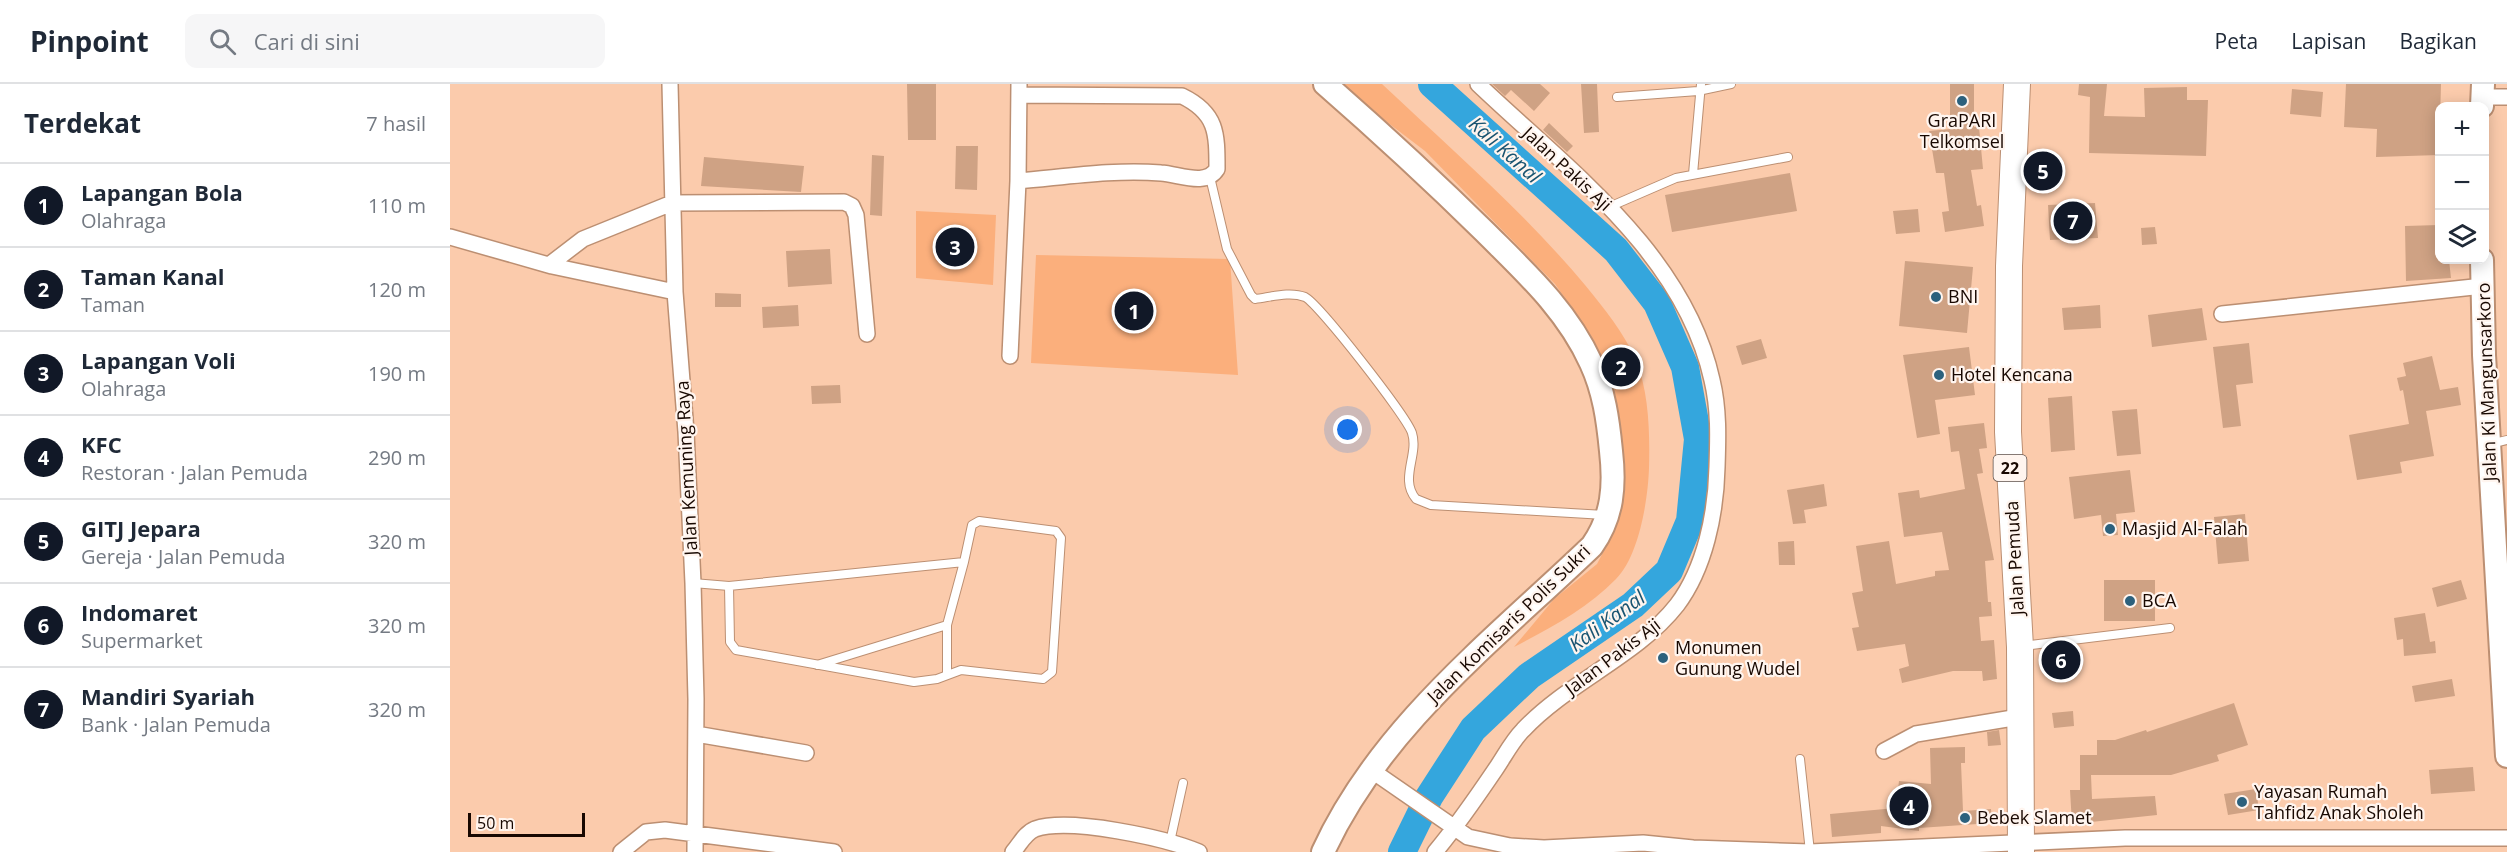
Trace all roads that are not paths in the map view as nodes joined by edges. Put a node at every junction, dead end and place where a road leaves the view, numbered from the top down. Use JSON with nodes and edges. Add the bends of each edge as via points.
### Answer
{"nodes":[{"id":1,"x":670,"y":84,"type":"edge"},
{"id":2,"x":1325,"y":84,"type":"edge"},
{"id":3,"x":1478,"y":84,"type":"edge"},
{"id":4,"x":1731,"y":84,"type":"edge"},
{"id":5,"x":2017,"y":84,"type":"edge"},
{"id":6,"x":1700,"y":87,"type":"edge"},
{"id":7,"x":1019,"y":90,"type":"edge"},
{"id":8,"x":2483,"y":96,"type":"edge"},
{"id":9,"x":2507,"y":97,"type":"edge"},
{"id":10,"x":1617,"y":98,"type":"dead end"},
{"id":11,"x":1788,"y":157,"type":"dead end"},
{"id":12,"x":1693,"y":174,"type":"junction"},
{"id":13,"x":1209,"y":177,"type":"junction"},
{"id":14,"x":1018,"y":181,"type":"junction"},
{"id":15,"x":672,"y":202,"type":"junction"},
{"id":16,"x":1609,"y":207,"type":"junction"},
{"id":17,"x":450,"y":237,"type":"edge"},
{"id":18,"x":2482,"y":264,"type":"edge"},
{"id":19,"x":549,"y":265,"type":"junction"},
{"id":20,"x":2483,"y":286,"type":"junction"},
{"id":21,"x":675,"y":292,"type":"junction"},
{"id":22,"x":2222,"y":314,"type":"dead end"},
{"id":23,"x":867,"y":334,"type":"dead end"},
{"id":24,"x":1010,"y":356,"type":"dead end"},
{"id":25,"x":2498,"y":443,"type":"edge"},
{"id":26,"x":1610,"y":515,"type":"junction"},
{"id":27,"x":964,"y":562,"type":"junction"},
{"id":28,"x":693,"y":583,"type":"junction"},
{"id":29,"x":729,"y":586,"type":"junction"},
{"id":30,"x":947,"y":625,"type":"junction"},
{"id":31,"x":2170,"y":627,"type":"dead end"},
{"id":32,"x":2020,"y":646,"type":"junction"},
{"id":33,"x":816,"y":666,"type":"junction"},
{"id":34,"x":946,"y":674,"type":"junction"},
{"id":35,"x":2019,"y":717,"type":"junction"},
{"id":36,"x":696,"y":734,"type":"junction"},
{"id":37,"x":1884,"y":751,"type":"dead end"},
{"id":38,"x":806,"y":753,"type":"dead end"},
{"id":39,"x":2507,"y":756,"type":"edge"},
{"id":40,"x":1800,"y":759,"type":"dead end"},
{"id":41,"x":1378,"y":773,"type":"junction"},
{"id":42,"x":1183,"y":783,"type":"dead end"},
{"id":43,"x":1455,"y":828,"type":"junction"},
{"id":44,"x":695,"y":835,"type":"junction"},
{"id":45,"x":2507,"y":838,"type":"edge"},
{"id":46,"x":1170,"y":842,"type":"junction"},
{"id":47,"x":1643,"y":847,"type":"edge"},
{"id":48,"x":2021,"y":847,"type":"edge"},
{"id":49,"x":1693,"y":850,"type":"edge"},
{"id":50,"x":621,"y":852,"type":"edge"},
{"id":51,"x":695,"y":852,"type":"edge"},
{"id":52,"x":834,"y":852,"type":"edge"},
{"id":53,"x":1013,"y":852,"type":"edge"},
{"id":54,"x":1199,"y":852,"type":"edge"},
{"id":55,"x":1323,"y":852,"type":"edge"},
{"id":56,"x":1435,"y":852,"type":"edge"},
{"id":57,"x":1810,"y":852,"type":"edge"}],
"edges":[{"from":1,"to":15,"type":"street","name":"Jalan Kemuning Raya"},
{"from":2,"to":26,"type":"main road","name":"Jalan Komisaris Polis Sukri","via":[[1411,158],[1533,280],[1576,335],[1601,387],[1607,412],[1613,485]]},
{"from":3,"to":16,"type":"street","name":"Jalan Pakis Aji"},
{"from":4,"to":6,"type":"lane"},
{"from":5,"to":32,"type":"highway","name":"Jalan Pemuda","number":"22","via":[[2009,266],[2008,432]]},
{"from":6,"to":10,"type":"lane"},
{"from":6,"to":12,"type":"lane"},
{"from":7,"to":13,"type":"street","via":[[1182,96],[1198,104],[1212,123],[1217,140],[1217,169]]},
{"from":7,"to":14,"type":"street"},
{"from":8,"to":9,"type":"street"},
{"from":11,"to":12,"type":"lane"},
{"from":12,"to":16,"type":"lane","via":[[1656,184]]},
{"from":13,"to":14,"type":"street","via":[[1136,173]]},
{"from":13,"to":26,"type":"lane","via":[[1227,249],[1251,295],[1255,299],[1294,294],[1309,299],[1406,418],[1413,440],[1408,482],[1416,499],[1431,505]]},
{"from":14,"to":24,"type":"street"},
{"from":15,"to":19,"type":"street","via":[[583,239]]},
{"from":15,"to":21,"type":"street","name":"Jalan Kemuning Raya"},
{"from":15,"to":23,"type":"street","via":[[844,202],[852,206]]},
{"from":16,"to":43,"type":"street","name":"Jalan Pakis Aji","via":[[1645,249],[1691,319],[1713,381],[1718,427],[1717,482],[1704,546],[1689,587],[1665,619],[1558,698],[1521,731]]},
{"from":17,"to":19,"type":"street"},
{"from":18,"to":20,"type":"main road","name":"Jalan Ki Mangunsarkoro"},
{"from":19,"to":21,"type":"street"},
{"from":20,"to":22,"type":"street"},
{"from":20,"to":25,"type":"main road","name":"Jalan Ki Mangunsarkoro"},
{"from":21,"to":28,"type":"street","name":"Jalan Kemuning Raya"},
{"from":25,"to":39,"type":"main road","name":"Jalan Ki Mangunsarkoro"},
{"from":26,"to":41,"type":"main road","name":"Jalan Komisaris Polis Sukri","via":[[1592,546],[1430,700]]},
{"from":27,"to":29,"type":"lane"},
{"from":27,"to":30,"type":"lane"},
{"from":27,"to":34,"type":"lane","via":[[976,522],[1059,534],[1062,542],[1052,672],[1043,679],[961,670]]},
{"from":28,"to":29,"type":"lane"},
{"from":28,"to":36,"type":"street","name":"Jalan Kemuning Raya"},
{"from":29,"to":33,"type":"lane","via":[[733,648]]},
{"from":30,"to":33,"type":"lane"},
{"from":30,"to":34,"type":"lane"},
{"from":31,"to":32,"type":"lane"},
{"from":32,"to":35,"type":"highway","name":"Jalan Pemuda","number":"22"},
{"from":33,"to":34,"type":"lane","via":[[915,682]]},
{"from":35,"to":37,"type":"street","via":[[1916,734]]},
{"from":35,"to":48,"type":"highway","name":"Jalan Pemuda","number":"22"},
{"from":36,"to":38,"type":"street"},
{"from":36,"to":44,"type":"street","name":"Jalan Kemuning Raya"},
{"from":40,"to":57,"type":"lane"},
{"from":41,"to":43,"type":"street"},
{"from":41,"to":55,"type":"main road","name":"Jalan Komisaris Polis Sukri","via":[[1342,814]]},
{"from":42,"to":46,"type":"lane"},
{"from":43,"to":47,"type":"street","via":[[1468,837],[1510,846]]},
{"from":43,"to":56,"type":"street","name":"Jalan Pakis Aji"},
{"from":44,"to":50,"type":"street","via":[[649,831]]},
{"from":44,"to":51,"type":"street","name":"Jalan Kemuning Raya"},
{"from":44,"to":52,"type":"street"},
{"from":45,"to":48,"type":"street","via":[[2125,838]]},
{"from":46,"to":53,"type":"street","via":[[1094,828],[1053,827],[1028,833]]},
{"from":46,"to":54,"type":"street"},
{"from":47,"to":49,"type":"street"},
{"from":48,"to":57,"type":"street"},
{"from":49,"to":57,"type":"street"}]}
